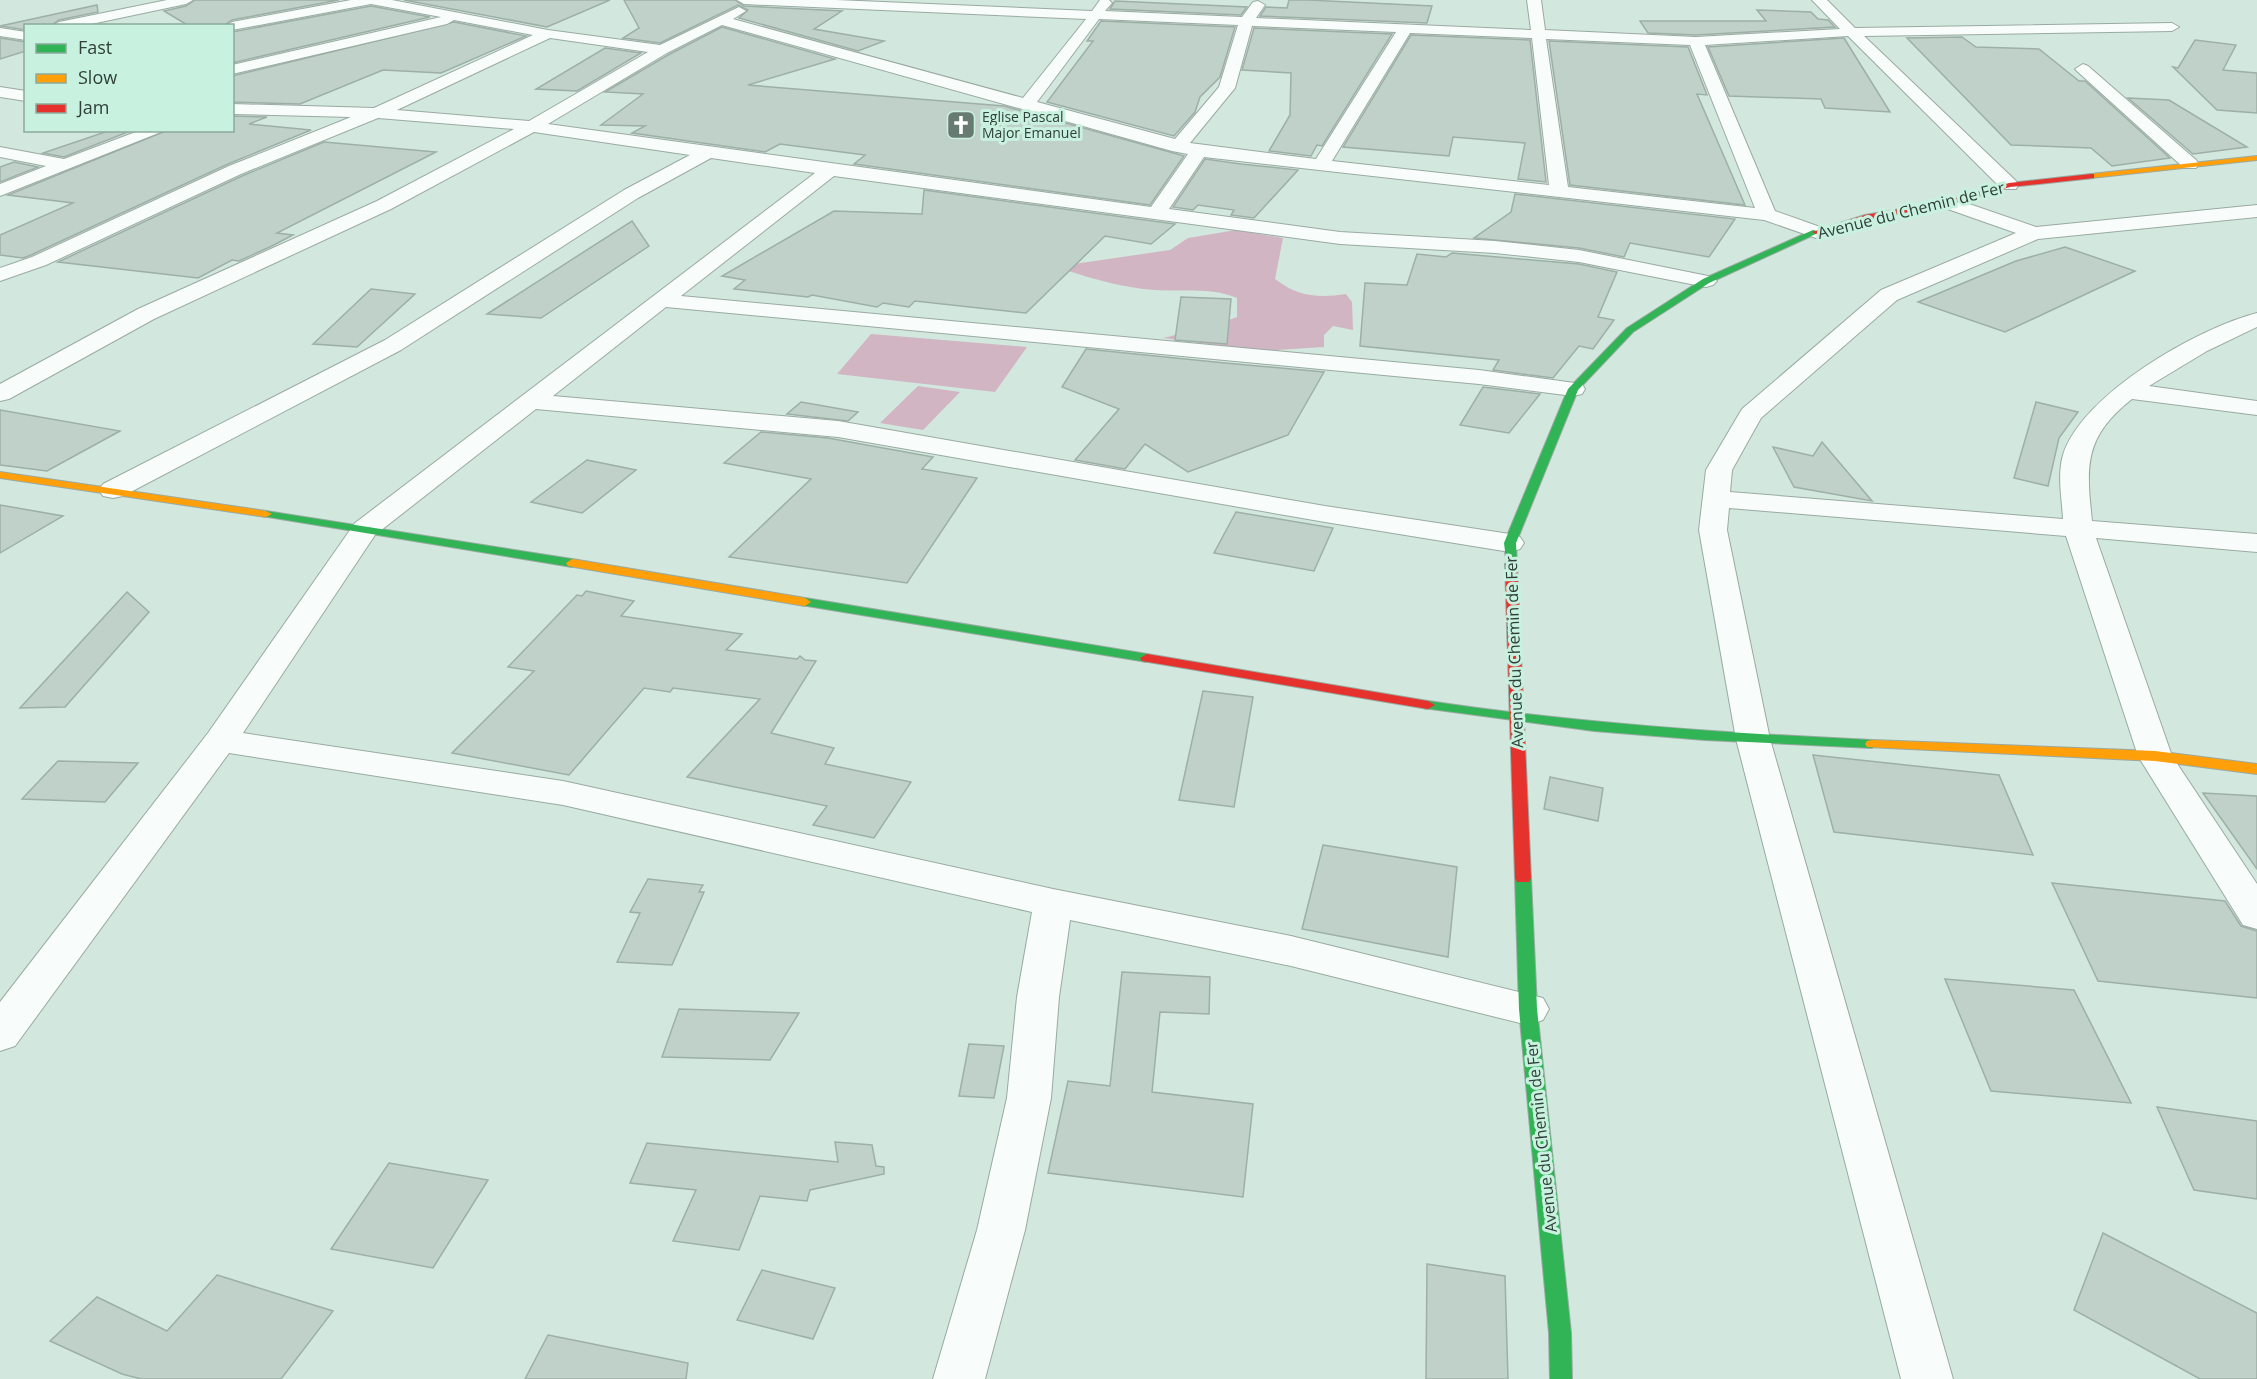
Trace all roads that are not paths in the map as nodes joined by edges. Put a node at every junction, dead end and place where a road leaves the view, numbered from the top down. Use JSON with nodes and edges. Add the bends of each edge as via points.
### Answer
{"nodes":[{"id":1,"x":186,"y":0,"type":"edge"},
{"id":2,"x":371,"y":0,"type":"edge"},
{"id":3,"x":755,"y":0,"type":"edge"},
{"id":4,"x":1108,"y":0,"type":"edge"},
{"id":5,"x":1262,"y":0,"type":"edge"},
{"id":6,"x":1534,"y":0,"type":"edge"},
{"id":7,"x":1819,"y":0,"type":"edge"},
{"id":8,"x":953,"y":5,"type":"edge"},
{"id":9,"x":1094,"y":15,"type":"junction"},
{"id":10,"x":458,"y":18,"type":"junction"},
{"id":11,"x":720,"y":20,"type":"junction"},
{"id":12,"x":1246,"y":22,"type":"junction"},
{"id":13,"x":69,"y":24,"type":"edge"},
{"id":14,"x":234,"y":26,"type":"edge"},
{"id":15,"x":2172,"y":27,"type":"dead end"},
{"id":16,"x":1406,"y":29,"type":"junction"},
{"id":17,"x":0,"y":32,"type":"edge"},
{"id":18,"x":1852,"y":33,"type":"junction"},
{"id":19,"x":22,"y":34,"type":"edge"},
{"id":20,"x":548,"y":34,"type":"junction"},
{"id":21,"x":1538,"y":34,"type":"junction"},
{"id":22,"x":1696,"y":41,"type":"junction"},
{"id":23,"x":662,"y":50,"type":"junction"},
{"id":24,"x":2083,"y":69,"type":"dead end"},
{"id":25,"x":234,"y":70,"type":"edge"},
{"id":26,"x":0,"y":92,"type":"edge"},
{"id":27,"x":24,"y":96,"type":"edge"},
{"id":28,"x":1027,"y":104,"type":"junction"},
{"id":29,"x":234,"y":109,"type":"edge"},
{"id":30,"x":376,"y":112,"type":"junction"},
{"id":31,"x":531,"y":126,"type":"junction"},
{"id":32,"x":153,"y":132,"type":"edge"},
{"id":33,"x":1178,"y":147,"type":"junction"},
{"id":34,"x":1199,"y":151,"type":"junction"},
{"id":35,"x":0,"y":152,"type":"edge"},
{"id":36,"x":709,"y":152,"type":"junction"},
{"id":37,"x":2257,"y":158,"type":"edge"},
{"id":38,"x":2190,"y":164,"type":"junction"},
{"id":39,"x":65,"y":165,"type":"junction"},
{"id":40,"x":1320,"y":166,"type":"junction"},
{"id":41,"x":831,"y":170,"type":"junction"},
{"id":42,"x":2009,"y":186,"type":"junction"},
{"id":43,"x":0,"y":190,"type":"edge"},
{"id":44,"x":1559,"y":191,"type":"junction"},
{"id":45,"x":1949,"y":203,"type":"junction"},
{"id":46,"x":2257,"y":211,"type":"edge"},
{"id":47,"x":1156,"y":214,"type":"junction"},
{"id":48,"x":1767,"y":215,"type":"junction"},
{"id":49,"x":1816,"y":232,"type":"junction"},
{"id":50,"x":2034,"y":233,"type":"junction"},
{"id":51,"x":0,"y":275,"type":"edge"},
{"id":52,"x":1706,"y":281,"type":"junction"},
{"id":53,"x":659,"y":300,"type":"junction"},
{"id":54,"x":2257,"y":320,"type":"edge"},
{"id":55,"x":1572,"y":389,"type":"junction"},
{"id":56,"x":2129,"y":391,"type":"junction"},
{"id":57,"x":0,"y":394,"type":"edge"},
{"id":58,"x":529,"y":401,"type":"junction"},
{"id":59,"x":2257,"y":408,"type":"edge"},
{"id":60,"x":0,"y":475,"type":"edge"},
{"id":61,"x":113,"y":490,"type":"junction"},
{"id":62,"x":1716,"y":499,"type":"junction"},
{"id":63,"x":365,"y":529,"type":"junction"},
{"id":64,"x":2078,"y":529,"type":"junction"},
{"id":65,"x":1510,"y":543,"type":"junction"},
{"id":66,"x":2257,"y":543,"type":"edge"},
{"id":67,"x":1516,"y":719,"type":"junction"},
{"id":68,"x":1753,"y":739,"type":"junction"},
{"id":69,"x":220,"y":741,"type":"junction"},
{"id":70,"x":2155,"y":756,"type":"junction"},
{"id":71,"x":2257,"y":769,"type":"edge"},
{"id":72,"x":1053,"y":903,"type":"junction"},
{"id":73,"x":2257,"y":915,"type":"edge"},
{"id":74,"x":1528,"y":1009,"type":"junction"},
{"id":75,"x":0,"y":1034,"type":"edge"},
{"id":76,"x":958,"y":1379,"type":"edge"},
{"id":77,"x":1561,"y":1379,"type":"edge"},
{"id":78,"x":1927,"y":1379,"type":"edge"}],
"edges":[{"from":1,"to":13,"type":"street"},
{"from":2,"to":10,"type":"street"},
{"from":2,"to":14,"type":"street"},
{"from":3,"to":8,"type":"street"},
{"from":3,"to":11,"type":"street"},
{"from":4,"to":9,"type":"street"},
{"from":5,"to":12,"type":"street"},
{"from":6,"to":21,"type":"street"},
{"from":7,"to":18,"type":"street"},
{"from":8,"to":9,"type":"street"},
{"from":9,"to":12,"type":"street"},
{"from":9,"to":28,"type":"street"},
{"from":10,"to":20,"type":"street"},
{"from":10,"to":25,"type":"street"},
{"from":11,"to":23,"type":"street"},
{"from":11,"to":28,"type":"street"},
{"from":12,"to":16,"type":"street"},
{"from":12,"to":33,"type":"street","via":[[1227,88]]},
{"from":15,"to":18,"type":"street"},
{"from":16,"to":21,"type":"street"},
{"from":16,"to":40,"type":"street"},
{"from":17,"to":19,"type":"street"},
{"from":18,"to":22,"type":"street"},
{"from":18,"to":42,"type":"street"},
{"from":20,"to":23,"type":"street"},
{"from":20,"to":30,"type":"street"},
{"from":21,"to":22,"type":"street"},
{"from":21,"to":44,"type":"street"},
{"from":22,"to":48,"type":"street"},
{"from":23,"to":31,"type":"street"},
{"from":24,"to":38,"type":"street"},
{"from":26,"to":27,"type":"street"},
{"from":28,"to":33,"type":"street"},
{"from":29,"to":30,"type":"street"},
{"from":30,"to":31,"type":"street"},
{"from":30,"to":51,"type":"street"},
{"from":31,"to":36,"type":"street"},
{"from":31,"to":57,"type":"street","via":[[384,205],[146,314]]},
{"from":32,"to":39,"type":"street"},
{"from":33,"to":34,"type":"street"},
{"from":34,"to":40,"type":"street"},
{"from":34,"to":47,"type":"street"},
{"from":35,"to":39,"type":"street"},
{"from":36,"to":41,"type":"street"},
{"from":36,"to":61,"type":"street","via":[[632,194],[393,345]]},
{"from":37,"to":38,"type":"street","name":"Avenue du Chemin de Fer"},
{"from":38,"to":42,"type":"street","name":"Avenue du Chemin de Fer"},
{"from":39,"to":43,"type":"street"},
{"from":40,"to":44,"type":"street"},
{"from":41,"to":47,"type":"street"},
{"from":41,"to":53,"type":"street"},
{"from":42,"to":45,"type":"street","name":"Avenue du Chemin de Fer"},
{"from":44,"to":48,"type":"street"},
{"from":45,"to":49,"type":"street","name":"Avenue du Chemin de Fer","via":[[1868,217]]},
{"from":45,"to":50,"type":"street"},
{"from":46,"to":50,"type":"street"},
{"from":47,"to":52,"type":"street","via":[[1340,238],[1579,256]]},
{"from":48,"to":49,"type":"street"},
{"from":49,"to":52,"type":"street","name":"Avenue du Chemin de Fer"},
{"from":50,"to":62,"type":"street","via":[[1889,295],[1751,414],[1719,470]]},
{"from":52,"to":55,"type":"street","name":"Avenue du Chemin de Fer","via":[[1630,330]]},
{"from":53,"to":55,"type":"street"},
{"from":53,"to":58,"type":"street"},
{"from":54,"to":56,"type":"street","via":[[2160,367]]},
{"from":55,"to":65,"type":"street","name":"Avenue du Chemin de Fer"},
{"from":56,"to":59,"type":"street"},
{"from":56,"to":64,"type":"street","via":[[2092,419],[2076,454]]},
{"from":58,"to":63,"type":"street"},
{"from":58,"to":65,"type":"street","via":[[838,429]]},
{"from":60,"to":61,"type":"street"},
{"from":61,"to":63,"type":"street"},
{"from":62,"to":64,"type":"street"},
{"from":62,"to":68,"type":"street","via":[[1713,530]]},
{"from":63,"to":67,"type":"street"},
{"from":63,"to":69,"type":"street"},
{"from":64,"to":66,"type":"street"},
{"from":64,"to":70,"type":"street"},
{"from":65,"to":67,"type":"street","name":"Avenue du Chemin de Fer"},
{"from":67,"to":68,"type":"street"},
{"from":67,"to":74,"type":"street","name":"Avenue du Chemin de Fer"},
{"from":68,"to":70,"type":"street"},
{"from":68,"to":78,"type":"street"},
{"from":69,"to":72,"type":"street","via":[[563,793]]},
{"from":69,"to":75,"type":"street"},
{"from":70,"to":71,"type":"street"},
{"from":70,"to":73,"type":"street"},
{"from":72,"to":74,"type":"street","via":[[1291,951]]},
{"from":72,"to":76,"type":"street","via":[[1038,997],[1029,1098],[1001,1230]]},
{"from":74,"to":77,"type":"street","name":"Avenue du Chemin de Fer","via":[[1560,1333]]}]}
